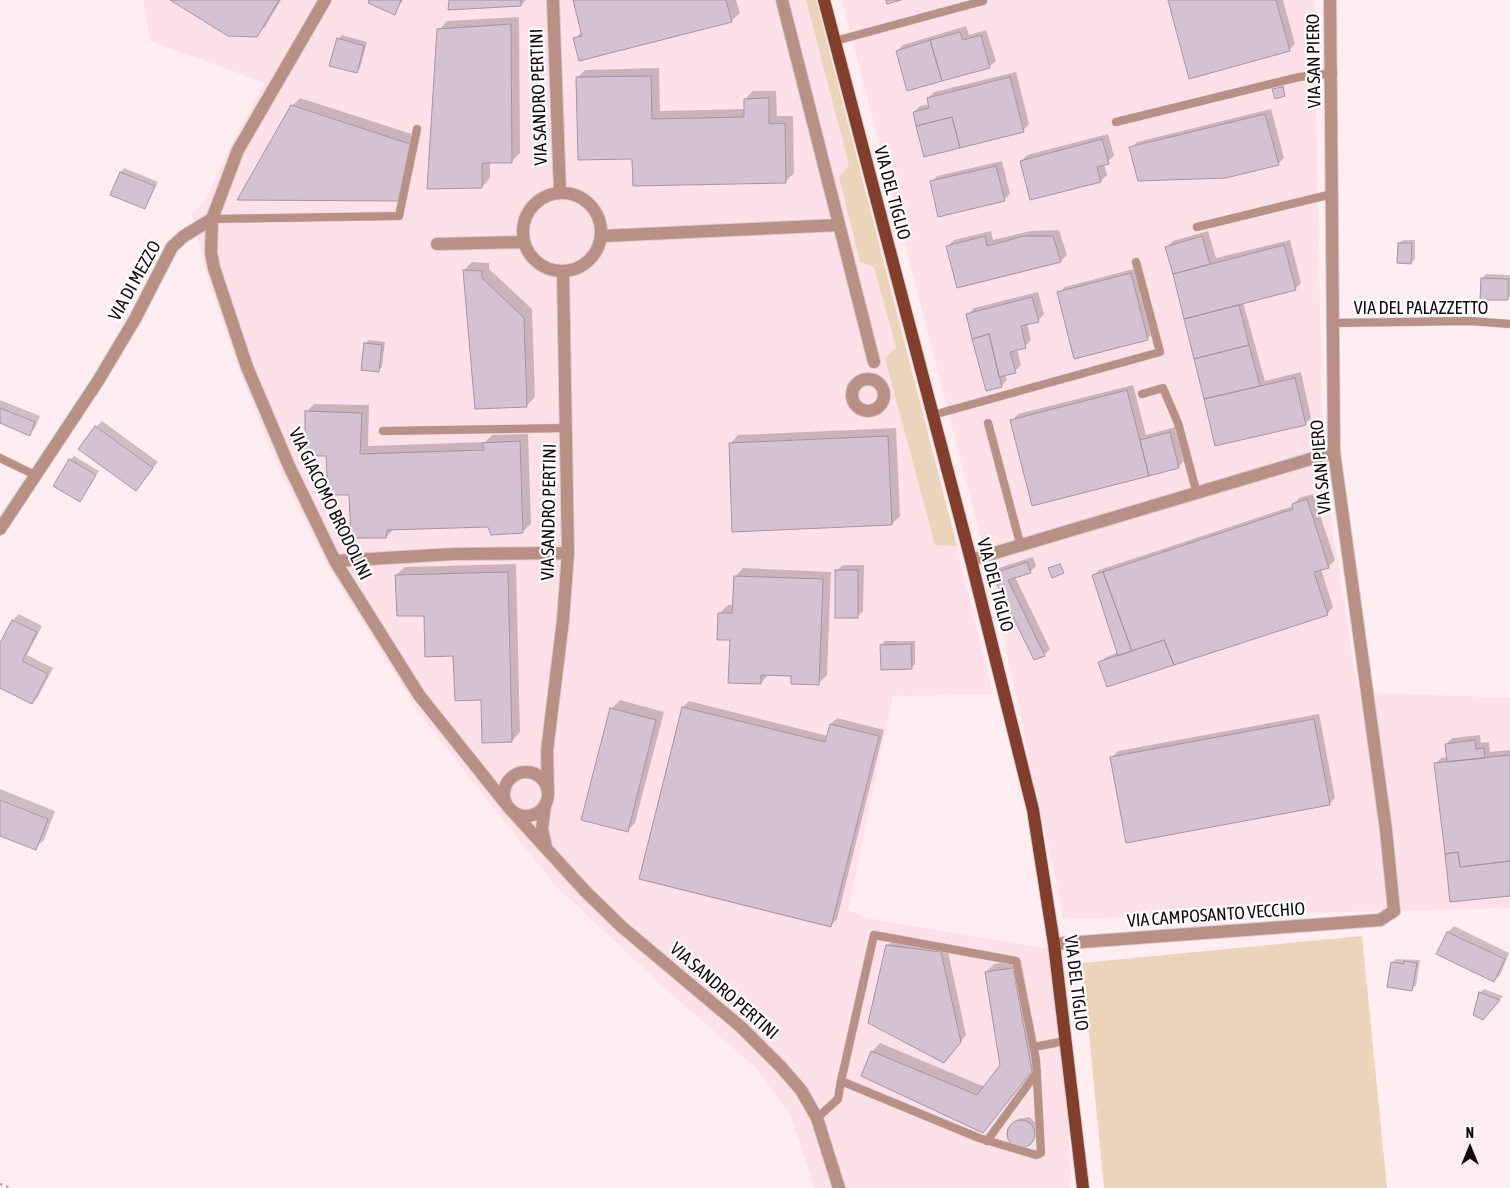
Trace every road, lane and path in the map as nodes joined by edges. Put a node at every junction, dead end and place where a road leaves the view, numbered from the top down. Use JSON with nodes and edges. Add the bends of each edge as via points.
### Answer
{"nodes":[{"id":1,"x":324,"y":0,"type":"edge"},
{"id":2,"x":553,"y":0,"type":"edge"},
{"id":3,"x":782,"y":0,"type":"edge"},
{"id":4,"x":824,"y":0,"type":"edge"},
{"id":5,"x":1330,"y":0,"type":"edge"},
{"id":6,"x":983,"y":1,"type":"edge"},
{"id":7,"x":834,"y":41,"type":"junction"},
{"id":8,"x":1333,"y":73,"type":"junction"},
{"id":9,"x":1116,"y":122,"type":"dead end"},
{"id":10,"x":417,"y":129,"type":"dead end"},
{"id":11,"x":560,"y":192,"type":"junction"},
{"id":12,"x":1332,"y":194,"type":"junction"},
{"id":13,"x":212,"y":219,"type":"junction"},
{"id":14,"x":839,"y":225,"type":"junction"},
{"id":15,"x":1198,"y":227,"type":"dead end"},
{"id":16,"x":603,"y":236,"type":"junction"},
{"id":17,"x":523,"y":242,"type":"junction"},
{"id":18,"x":437,"y":244,"type":"dead end"},
{"id":19,"x":1136,"y":262,"type":"dead end"},
{"id":20,"x":563,"y":272,"type":"junction"},
{"id":21,"x":1331,"y":323,"type":"junction"},
{"id":22,"x":1510,"y":324,"type":"edge"},
{"id":23,"x":874,"y":362,"type":"junction"},
{"id":24,"x":863,"y":380,"type":"junction"},
{"id":25,"x":882,"y":389,"type":"junction"},
{"id":26,"x":1142,"y":394,"type":"dead end"},
{"id":27,"x":933,"y":415,"type":"junction"},
{"id":28,"x":988,"y":423,"type":"dead end"},
{"id":29,"x":567,"y":428,"type":"junction"},
{"id":30,"x":383,"y":431,"type":"dead end"},
{"id":31,"x":1334,"y":452,"type":"junction"},
{"id":32,"x":0,"y":458,"type":"edge"},
{"id":33,"x":35,"y":474,"type":"junction"},
{"id":34,"x":1197,"y":494,"type":"junction"},
{"id":35,"x":0,"y":529,"type":"edge"},
{"id":36,"x":1021,"y":546,"type":"junction"},
{"id":37,"x":568,"y":553,"type":"junction"},
{"id":38,"x":335,"y":560,"type":"junction"},
{"id":39,"x":971,"y":560,"type":"junction"},
{"id":40,"x":547,"y":751,"type":"junction"},
{"id":41,"x":482,"y":774,"type":"junction"},
{"id":42,"x":517,"y":774,"type":"junction"},
{"id":43,"x":546,"y":799,"type":"junction"},
{"id":44,"x":509,"y":808,"type":"junction"},
{"id":45,"x":546,"y":846,"type":"junction"},
{"id":46,"x":1380,"y":920,"type":"joint"},
{"id":47,"x":1054,"y":944,"type":"junction"},
{"id":48,"x":1065,"y":1041,"type":"junction"},
{"id":49,"x":1034,"y":1047,"type":"junction"},
{"id":50,"x":1037,"y":1072,"type":"junction"},
{"id":51,"x":841,"y":1081,"type":"junction"},
{"id":52,"x":817,"y":1118,"type":"junction"},
{"id":53,"x":987,"y":1141,"type":"junction"},
{"id":54,"x":0,"y":1184,"type":"edge"},
{"id":55,"x":11,"y":1188,"type":"edge"},
{"id":56,"x":839,"y":1188,"type":"edge"},
{"id":57,"x":1083,"y":1188,"type":"edge"}],
"edges":[{"from":1,"to":13,"type":"street","via":[[238,150]]},
{"from":2,"to":11,"type":"street","name":"VIA SANDRO PERTINI"},
{"from":3,"to":14,"type":"street"},
{"from":4,"to":7,"type":"main road","name":"VIA DEL TIGLIO"},
{"from":5,"to":8,"type":"street","name":"VIA SAN PIERO"},
{"from":6,"to":7,"type":"lane"},
{"from":7,"to":27,"type":"main road","name":"VIA DEL TIGLIO"},
{"from":8,"to":9,"type":"lane","via":[[1299,77]]},
{"from":8,"to":12,"type":"street","name":"VIA SAN PIERO"},
{"from":10,"to":13,"type":"lane","via":[[399,216]]},
{"from":11,"to":16,"type":"street","via":[[588,202],[600,219]]},
{"from":11,"to":17,"type":"street","via":[[545,196],[528,211],[524,219]]},
{"from":12,"to":15,"type":"lane"},
{"from":12,"to":21,"type":"street","name":"VIA SAN PIERO"},
{"from":13,"to":33,"type":"street","name":"VIA DI MEZZO","via":[[172,247],[98,381]]},
{"from":13,"to":38,"type":"street","name":"VIA GIACOMO BRODOLINI","via":[[214,268],[247,367],[289,466]]},
{"from":14,"to":16,"type":"street"},
{"from":14,"to":23,"type":"street"},
{"from":16,"to":20,"type":"street","via":[[592,258],[578,268]]},
{"from":17,"to":18,"type":"street"},
{"from":17,"to":20,"type":"street","via":[[537,263]]},
{"from":19,"to":27,"type":"lane","via":[[1160,352]]},
{"from":20,"to":29,"type":"street","name":"VIA SANDRO PERTINI"},
{"from":21,"to":22,"type":"lane","name":"VIA DEL PALAZZETTO","via":[[1470,321]]},
{"from":21,"to":31,"type":"street","name":"VIA SAN PIERO"},
{"from":23,"to":24,"type":"street"},
{"from":23,"to":25,"type":"street"},
{"from":24,"to":25,"type":"street","via":[[873,380]]},
{"from":24,"to":25,"type":"street","via":[[856,384],[852,393],[860,409],[878,407],[883,400]]},
{"from":26,"to":34,"type":"lane","via":[[1163,388],[1178,423]]},
{"from":27,"to":39,"type":"main road","name":"VIA DEL TIGLIO"},
{"from":28,"to":36,"type":"lane"},
{"from":29,"to":30,"type":"lane"},
{"from":29,"to":37,"type":"street","name":"VIA SANDRO PERTINI"},
{"from":31,"to":34,"type":"street"},
{"from":31,"to":46,"type":"street","name":"VIA SAN PIERO","via":[[1394,911]]},
{"from":32,"to":33,"type":"lane"},
{"from":33,"to":35,"type":"street","name":"VIA DI MEZZO"},
{"from":34,"to":36,"type":"street"},
{"from":36,"to":39,"type":"street"},
{"from":37,"to":38,"type":"street"},
{"from":37,"to":40,"type":"street","name":"VIA SANDRO PERTINI"},
{"from":38,"to":41,"type":"street","name":"VIA GIACOMO BRODOLINI","via":[[419,695]]},
{"from":39,"to":47,"type":"main road","name":"VIA DEL TIGLIO","via":[[1033,810]]},
{"from":40,"to":42,"type":"street","via":[[538,763]]},
{"from":40,"to":43,"type":"street","name":"VIA SANDRO PERTINI"},
{"from":41,"to":42,"type":"street","via":[[500,780]]},
{"from":41,"to":44,"type":"street","name":"VIA GIACOMO BRODOLINI"},
{"from":42,"to":43,"type":"street","via":[[527,772],[542,779]]},
{"from":42,"to":44,"type":"street","via":[[505,788]]},
{"from":43,"to":44,"type":"street","via":[[541,810],[530,816]]},
{"from":43,"to":45,"type":"street","name":"VIA SANDRO PERTINI","via":[[542,829]]},
{"from":44,"to":45,"type":"street","name":"VIA SANDRO PERTINI"},
{"from":45,"to":52,"type":"street","name":"VIA SANDRO PERTINI","via":[[622,927],[765,1048],[800,1090]]},
{"from":46,"to":47,"type":"street","name":"VIA CAMPOSANTO VECCHIO"},
{"from":47,"to":48,"type":"main road","name":"VIA DEL TIGLIO"},
{"from":48,"to":49,"type":"lane"},
{"from":48,"to":57,"type":"main road","name":"VIA DEL TIGLIO"},
{"from":49,"to":50,"type":"lane"},
{"from":49,"to":51,"type":"lane","via":[[1016,961],[874,934]]},
{"from":50,"to":53,"type":"lane"},
{"from":50,"to":53,"type":"lane","via":[[1041,1153],[1036,1155]]},
{"from":51,"to":52,"type":"lane","via":[[838,1099]]},
{"from":51,"to":53,"type":"lane"},
{"from":52,"to":56,"type":"street","name":"VIA SANDRO PERTINI"},
{"from":54,"to":55,"type":"path"}]}
